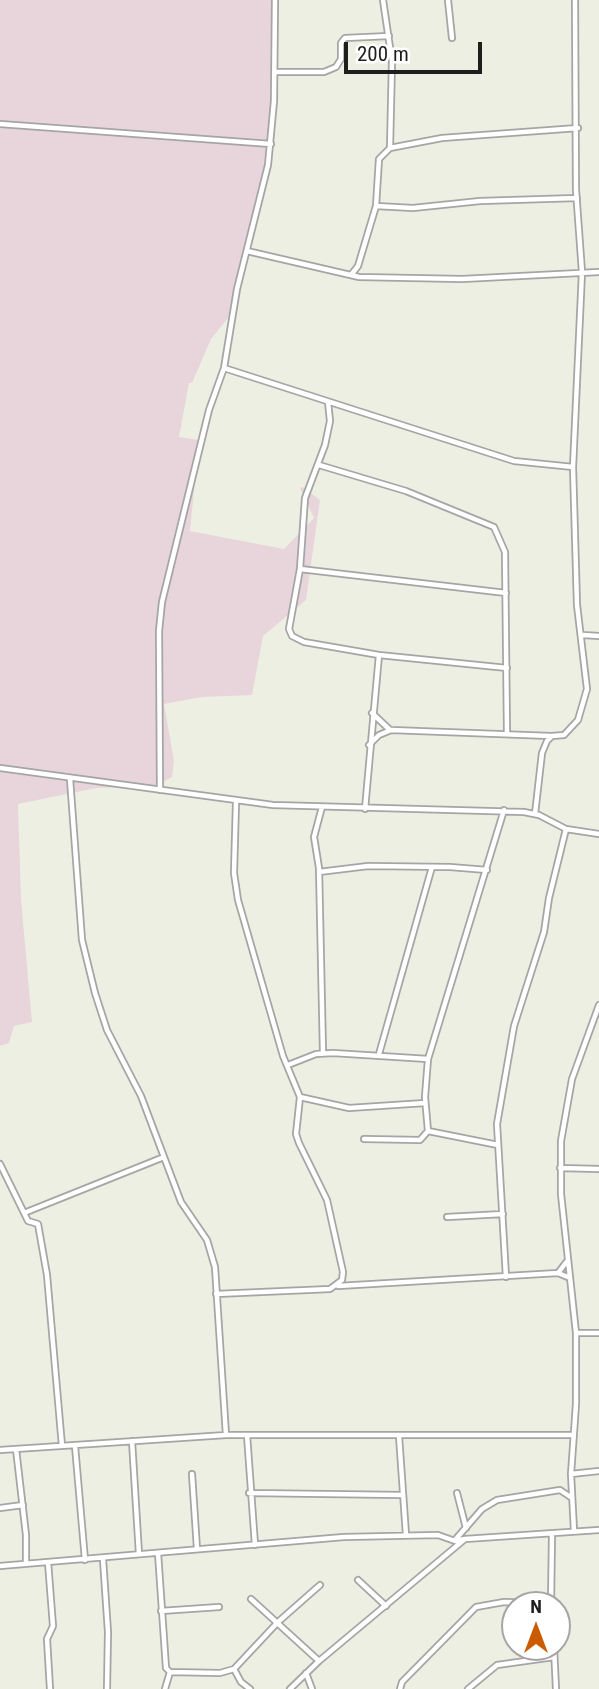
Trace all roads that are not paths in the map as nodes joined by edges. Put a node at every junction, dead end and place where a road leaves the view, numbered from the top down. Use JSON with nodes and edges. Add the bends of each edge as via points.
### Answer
{"nodes":[{"id":1,"x":275,"y":0,"type":"edge"},
{"id":2,"x":390,"y":0,"type":"edge"},
{"id":3,"x":448,"y":0,"type":"edge"},
{"id":4,"x":575,"y":0,"type":"edge"},
{"id":5,"x":384,"y":2,"type":"edge"},
{"id":6,"x":389,"y":36,"type":"junction"},
{"id":7,"x":452,"y":38,"type":"dead end"},
{"id":8,"x":275,"y":72,"type":"junction"},
{"id":9,"x":0,"y":124,"type":"edge"},
{"id":10,"x":578,"y":128,"type":"junction"},
{"id":11,"x":271,"y":144,"type":"junction"},
{"id":12,"x":390,"y":148,"type":"junction"},
{"id":13,"x":577,"y":198,"type":"junction"},
{"id":14,"x":376,"y":206,"type":"junction"},
{"id":15,"x":247,"y":251,"type":"junction"},
{"id":16,"x":582,"y":272,"type":"junction"},
{"id":17,"x":599,"y":272,"type":"edge"},
{"id":18,"x":351,"y":275,"type":"junction"},
{"id":19,"x":224,"y":368,"type":"junction"},
{"id":20,"x":328,"y":402,"type":"junction"},
{"id":21,"x":319,"y":466,"type":"junction"},
{"id":22,"x":573,"y":467,"type":"junction"},
{"id":23,"x":300,"y":569,"type":"junction"},
{"id":24,"x":506,"y":593,"type":"junction"},
{"id":25,"x":583,"y":635,"type":"junction"},
{"id":26,"x":599,"y":636,"type":"edge"},
{"id":27,"x":379,"y":655,"type":"junction"},
{"id":28,"x":507,"y":668,"type":"junction"},
{"id":29,"x":373,"y":713,"type":"junction"},
{"id":30,"x":391,"y":730,"type":"junction"},
{"id":31,"x":507,"y":733,"type":"junction"},
{"id":32,"x":552,"y":736,"type":"junction"},
{"id":33,"x":369,"y":745,"type":"junction"},
{"id":34,"x":0,"y":768,"type":"edge"},
{"id":35,"x":70,"y":779,"type":"junction"},
{"id":36,"x":160,"y":790,"type":"junction"},
{"id":37,"x":236,"y":802,"type":"junction"},
{"id":38,"x":322,"y":807,"type":"junction"},
{"id":39,"x":365,"y":809,"type":"junction"},
{"id":40,"x":504,"y":810,"type":"junction"},
{"id":41,"x":535,"y":814,"type":"junction"},
{"id":42,"x":566,"y":829,"type":"junction"},
{"id":43,"x":599,"y":834,"type":"edge"},
{"id":44,"x":432,"y":867,"type":"junction"},
{"id":45,"x":487,"y":870,"type":"junction"},
{"id":46,"x":319,"y":872,"type":"junction"},
{"id":47,"x":599,"y":1005,"type":"edge"},
{"id":48,"x":323,"y":1054,"type":"junction"},
{"id":49,"x":379,"y":1054,"type":"junction"},
{"id":50,"x":428,"y":1059,"type":"junction"},
{"id":51,"x":288,"y":1065,"type":"junction"},
{"id":52,"x":300,"y":1097,"type":"junction"},
{"id":53,"x":425,"y":1103,"type":"junction"},
{"id":54,"x":428,"y":1130,"type":"junction"},
{"id":55,"x":364,"y":1139,"type":"dead end"},
{"id":56,"x":498,"y":1145,"type":"junction"},
{"id":57,"x":164,"y":1157,"type":"junction"},
{"id":58,"x":0,"y":1164,"type":"edge"},
{"id":59,"x":560,"y":1168,"type":"junction"},
{"id":60,"x":599,"y":1169,"type":"edge"},
{"id":61,"x":24,"y":1213,"type":"junction"},
{"id":62,"x":503,"y":1214,"type":"junction"},
{"id":63,"x":447,"y":1217,"type":"dead end"},
{"id":64,"x":569,"y":1259,"type":"junction"},
{"id":65,"x":558,"y":1273,"type":"junction"},
{"id":66,"x":506,"y":1277,"type":"junction"},
{"id":67,"x":570,"y":1278,"type":"junction"},
{"id":68,"x":338,"y":1286,"type":"junction"},
{"id":69,"x":216,"y":1294,"type":"junction"},
{"id":70,"x":576,"y":1333,"type":"junction"},
{"id":71,"x":599,"y":1333,"type":"edge"},
{"id":72,"x":247,"y":1435,"type":"junction"},
{"id":73,"x":572,"y":1435,"type":"junction"},
{"id":74,"x":226,"y":1436,"type":"junction"},
{"id":75,"x":399,"y":1436,"type":"junction"},
{"id":76,"x":132,"y":1441,"type":"junction"},
{"id":77,"x":62,"y":1446,"type":"junction"},
{"id":78,"x":75,"y":1446,"type":"junction"},
{"id":79,"x":16,"y":1449,"type":"junction"},
{"id":80,"x":0,"y":1450,"type":"edge"},
{"id":81,"x":599,"y":1471,"type":"edge"},
{"id":82,"x":192,"y":1474,"type":"dead end"},
{"id":83,"x":571,"y":1474,"type":"junction"},
{"id":84,"x":249,"y":1493,"type":"junction"},
{"id":85,"x":457,"y":1493,"type":"dead end"},
{"id":86,"x":402,"y":1495,"type":"junction"},
{"id":87,"x":573,"y":1499,"type":"junction"},
{"id":88,"x":24,"y":1505,"type":"junction"},
{"id":89,"x":0,"y":1508,"type":"edge"},
{"id":90,"x":466,"y":1529,"type":"junction"},
{"id":91,"x":599,"y":1530,"type":"edge"},
{"id":92,"x":574,"y":1531,"type":"junction"},
{"id":93,"x":552,"y":1534,"type":"junction"},
{"id":94,"x":406,"y":1535,"type":"junction"},
{"id":95,"x":465,"y":1539,"type":"junction"},
{"id":96,"x":454,"y":1541,"type":"junction"},
{"id":97,"x":255,"y":1545,"type":"junction"},
{"id":98,"x":197,"y":1549,"type":"junction"},
{"id":99,"x":158,"y":1553,"type":"junction"},
{"id":100,"x":139,"y":1554,"type":"junction"},
{"id":101,"x":103,"y":1559,"type":"junction"},
{"id":102,"x":85,"y":1560,"type":"junction"},
{"id":103,"x":48,"y":1562,"type":"junction"},
{"id":104,"x":26,"y":1563,"type":"junction"},
{"id":105,"x":0,"y":1566,"type":"edge"},
{"id":106,"x":358,"y":1580,"type":"dead end"},
{"id":107,"x":320,"y":1585,"type":"dead end"},
{"id":108,"x":551,"y":1591,"type":"edge"},
{"id":109,"x":251,"y":1599,"type":"dead end"},
{"id":110,"x":501,"y":1603,"type":"edge"},
{"id":111,"x":386,"y":1606,"type":"junction"},
{"id":112,"x":219,"y":1608,"type":"dead end"},
{"id":113,"x":161,"y":1611,"type":"junction"},
{"id":114,"x":278,"y":1622,"type":"junction"},
{"id":115,"x":319,"y":1661,"type":"junction"},
{"id":116,"x":526,"y":1661,"type":"edge"},
{"id":117,"x":554,"y":1661,"type":"edge"},
{"id":118,"x":233,"y":1670,"type":"junction"},
{"id":119,"x":170,"y":1672,"type":"junction"},
{"id":120,"x":306,"y":1673,"type":"junction"},
{"id":121,"x":50,"y":1689,"type":"edge"},
{"id":122,"x":107,"y":1689,"type":"edge"},
{"id":123,"x":165,"y":1689,"type":"edge"},
{"id":124,"x":250,"y":1689,"type":"edge"},
{"id":125,"x":290,"y":1689,"type":"edge"},
{"id":126,"x":312,"y":1689,"type":"edge"},
{"id":127,"x":400,"y":1689,"type":"edge"},
{"id":128,"x":468,"y":1689,"type":"edge"},
{"id":129,"x":556,"y":1689,"type":"edge"}],
"edges":[{"from":1,"to":8,"type":"street"},
{"from":2,"to":5,"type":"street"},
{"from":3,"to":7,"type":"street"},
{"from":4,"to":10,"type":"street"},
{"from":5,"to":6,"type":"street"},
{"from":6,"to":8,"type":"street","via":[[345,38],[341,59],[324,72]]},
{"from":6,"to":12,"type":"street","via":[[393,89]]},
{"from":8,"to":11,"type":"street"},
{"from":9,"to":11,"type":"street"},
{"from":10,"to":12,"type":"street","via":[[442,138]]},
{"from":10,"to":13,"type":"street"},
{"from":11,"to":15,"type":"street"},
{"from":12,"to":14,"type":"street","via":[[379,159]]},
{"from":13,"to":14,"type":"street"},
{"from":13,"to":16,"type":"street"},
{"from":14,"to":18,"type":"street","via":[[358,266]]},
{"from":15,"to":18,"type":"street"},
{"from":15,"to":19,"type":"street"},
{"from":16,"to":17,"type":"street"},
{"from":16,"to":18,"type":"street","via":[[462,279]]},
{"from":16,"to":22,"type":"street"},
{"from":19,"to":20,"type":"street"},
{"from":19,"to":36,"type":"street","via":[[209,410],[162,602]]},
{"from":20,"to":21,"type":"street","via":[[327,436]]},
{"from":20,"to":22,"type":"street","via":[[514,461]]},
{"from":21,"to":23,"type":"street","via":[[305,498]]},
{"from":21,"to":24,"type":"street","via":[[406,491],[494,527],[505,552]]},
{"from":22,"to":25,"type":"street","via":[[577,605]]},
{"from":23,"to":24,"type":"street"},
{"from":23,"to":27,"type":"street","via":[[289,629],[292,636],[303,642]]},
{"from":24,"to":28,"type":"street"},
{"from":25,"to":26,"type":"street"},
{"from":25,"to":32,"type":"street","via":[[584,708],[564,735]]},
{"from":27,"to":28,"type":"street"},
{"from":27,"to":29,"type":"street"},
{"from":28,"to":31,"type":"street"},
{"from":29,"to":30,"type":"street"},
{"from":29,"to":33,"type":"street"},
{"from":30,"to":31,"type":"street"},
{"from":30,"to":33,"type":"street"},
{"from":31,"to":32,"type":"street"},
{"from":32,"to":41,"type":"street","via":[[542,753]]},
{"from":33,"to":39,"type":"street"},
{"from":34,"to":35,"type":"street"},
{"from":35,"to":36,"type":"street"},
{"from":35,"to":57,"type":"street","via":[[88,969],[107,1030],[141,1096]]},
{"from":36,"to":37,"type":"street"},
{"from":37,"to":38,"type":"street"},
{"from":37,"to":51,"type":"street","via":[[238,900]]},
{"from":38,"to":39,"type":"street"},
{"from":38,"to":46,"type":"street","via":[[314,837]]},
{"from":39,"to":40,"type":"street"},
{"from":40,"to":41,"type":"street"},
{"from":40,"to":45,"type":"street"},
{"from":41,"to":42,"type":"street"},
{"from":42,"to":43,"type":"street"},
{"from":42,"to":56,"type":"street","via":[[544,932],[510,1046],[496,1125]]},
{"from":44,"to":45,"type":"street"},
{"from":44,"to":46,"type":"street","via":[[368,866]]},
{"from":44,"to":49,"type":"street"},
{"from":45,"to":50,"type":"street"},
{"from":46,"to":48,"type":"street"},
{"from":47,"to":59,"type":"street","via":[[568,1094]]},
{"from":48,"to":49,"type":"street"},
{"from":48,"to":51,"type":"street"},
{"from":49,"to":50,"type":"street"},
{"from":50,"to":53,"type":"street"},
{"from":51,"to":52,"type":"street"},
{"from":52,"to":53,"type":"street","via":[[349,1108]]},
{"from":52,"to":68,"type":"street","via":[[296,1134],[327,1200],[343,1272]]},
{"from":53,"to":54,"type":"street"},
{"from":54,"to":55,"type":"street","via":[[420,1140]]},
{"from":54,"to":56,"type":"street"},
{"from":56,"to":62,"type":"street"},
{"from":57,"to":61,"type":"street"},
{"from":57,"to":69,"type":"street","via":[[181,1202],[208,1240]]},
{"from":58,"to":61,"type":"street"},
{"from":59,"to":60,"type":"street"},
{"from":59,"to":64,"type":"street"},
{"from":61,"to":77,"type":"street","via":[[28,1222],[38,1224],[47,1275]]},
{"from":62,"to":63,"type":"street"},
{"from":62,"to":66,"type":"street"},
{"from":64,"to":65,"type":"street"},
{"from":64,"to":67,"type":"street"},
{"from":65,"to":66,"type":"street"},
{"from":65,"to":67,"type":"street"},
{"from":66,"to":68,"type":"street"},
{"from":67,"to":70,"type":"street"},
{"from":68,"to":69,"type":"street"},
{"from":69,"to":74,"type":"street"},
{"from":70,"to":71,"type":"street"},
{"from":70,"to":73,"type":"street"},
{"from":72,"to":74,"type":"street"},
{"from":72,"to":75,"type":"street"},
{"from":72,"to":84,"type":"street"},
{"from":73,"to":75,"type":"street"},
{"from":73,"to":83,"type":"street"},
{"from":74,"to":76,"type":"street"},
{"from":75,"to":86,"type":"street"},
{"from":76,"to":78,"type":"street"},
{"from":76,"to":100,"type":"street"},
{"from":77,"to":78,"type":"street"},
{"from":77,"to":79,"type":"street"},
{"from":78,"to":102,"type":"street"},
{"from":79,"to":80,"type":"street"},
{"from":79,"to":88,"type":"street"},
{"from":81,"to":83,"type":"street"},
{"from":82,"to":98,"type":"street"},
{"from":83,"to":87,"type":"street"},
{"from":84,"to":86,"type":"street"},
{"from":84,"to":97,"type":"street"},
{"from":85,"to":90,"type":"street"},
{"from":86,"to":94,"type":"street"},
{"from":87,"to":90,"type":"street","via":[[560,1490],[507,1497],[482,1509]]},
{"from":87,"to":92,"type":"street"},
{"from":88,"to":89,"type":"street"},
{"from":88,"to":104,"type":"street"},
{"from":90,"to":96,"type":"street"},
{"from":91,"to":92,"type":"street"},
{"from":92,"to":93,"type":"street"},
{"from":93,"to":95,"type":"street"},
{"from":93,"to":108,"type":"street"},
{"from":94,"to":96,"type":"street","via":[[438,1535]]},
{"from":94,"to":97,"type":"street"},
{"from":95,"to":96,"type":"street"},
{"from":95,"to":111,"type":"street"},
{"from":97,"to":98,"type":"street"},
{"from":98,"to":99,"type":"street"},
{"from":99,"to":100,"type":"street"},
{"from":99,"to":113,"type":"street"},
{"from":100,"to":101,"type":"street"},
{"from":101,"to":102,"type":"street"},
{"from":101,"to":122,"type":"street"},
{"from":102,"to":103,"type":"street"},
{"from":103,"to":104,"type":"street"},
{"from":103,"to":121,"type":"street"},
{"from":104,"to":105,"type":"street"},
{"from":106,"to":111,"type":"street"},
{"from":107,"to":114,"type":"street"},
{"from":109,"to":114,"type":"street"},
{"from":110,"to":127,"type":"street","via":[[477,1608]]},
{"from":111,"to":115,"type":"street"},
{"from":112,"to":113,"type":"street"},
{"from":113,"to":119,"type":"street"},
{"from":114,"to":115,"type":"street"},
{"from":114,"to":118,"type":"street"},
{"from":115,"to":120,"type":"street"},
{"from":116,"to":128,"type":"street","via":[[497,1665]]},
{"from":117,"to":129,"type":"street"},
{"from":118,"to":119,"type":"street"},
{"from":118,"to":124,"type":"street"},
{"from":119,"to":123,"type":"street"},
{"from":120,"to":125,"type":"street"},
{"from":120,"to":126,"type":"street"}]}
